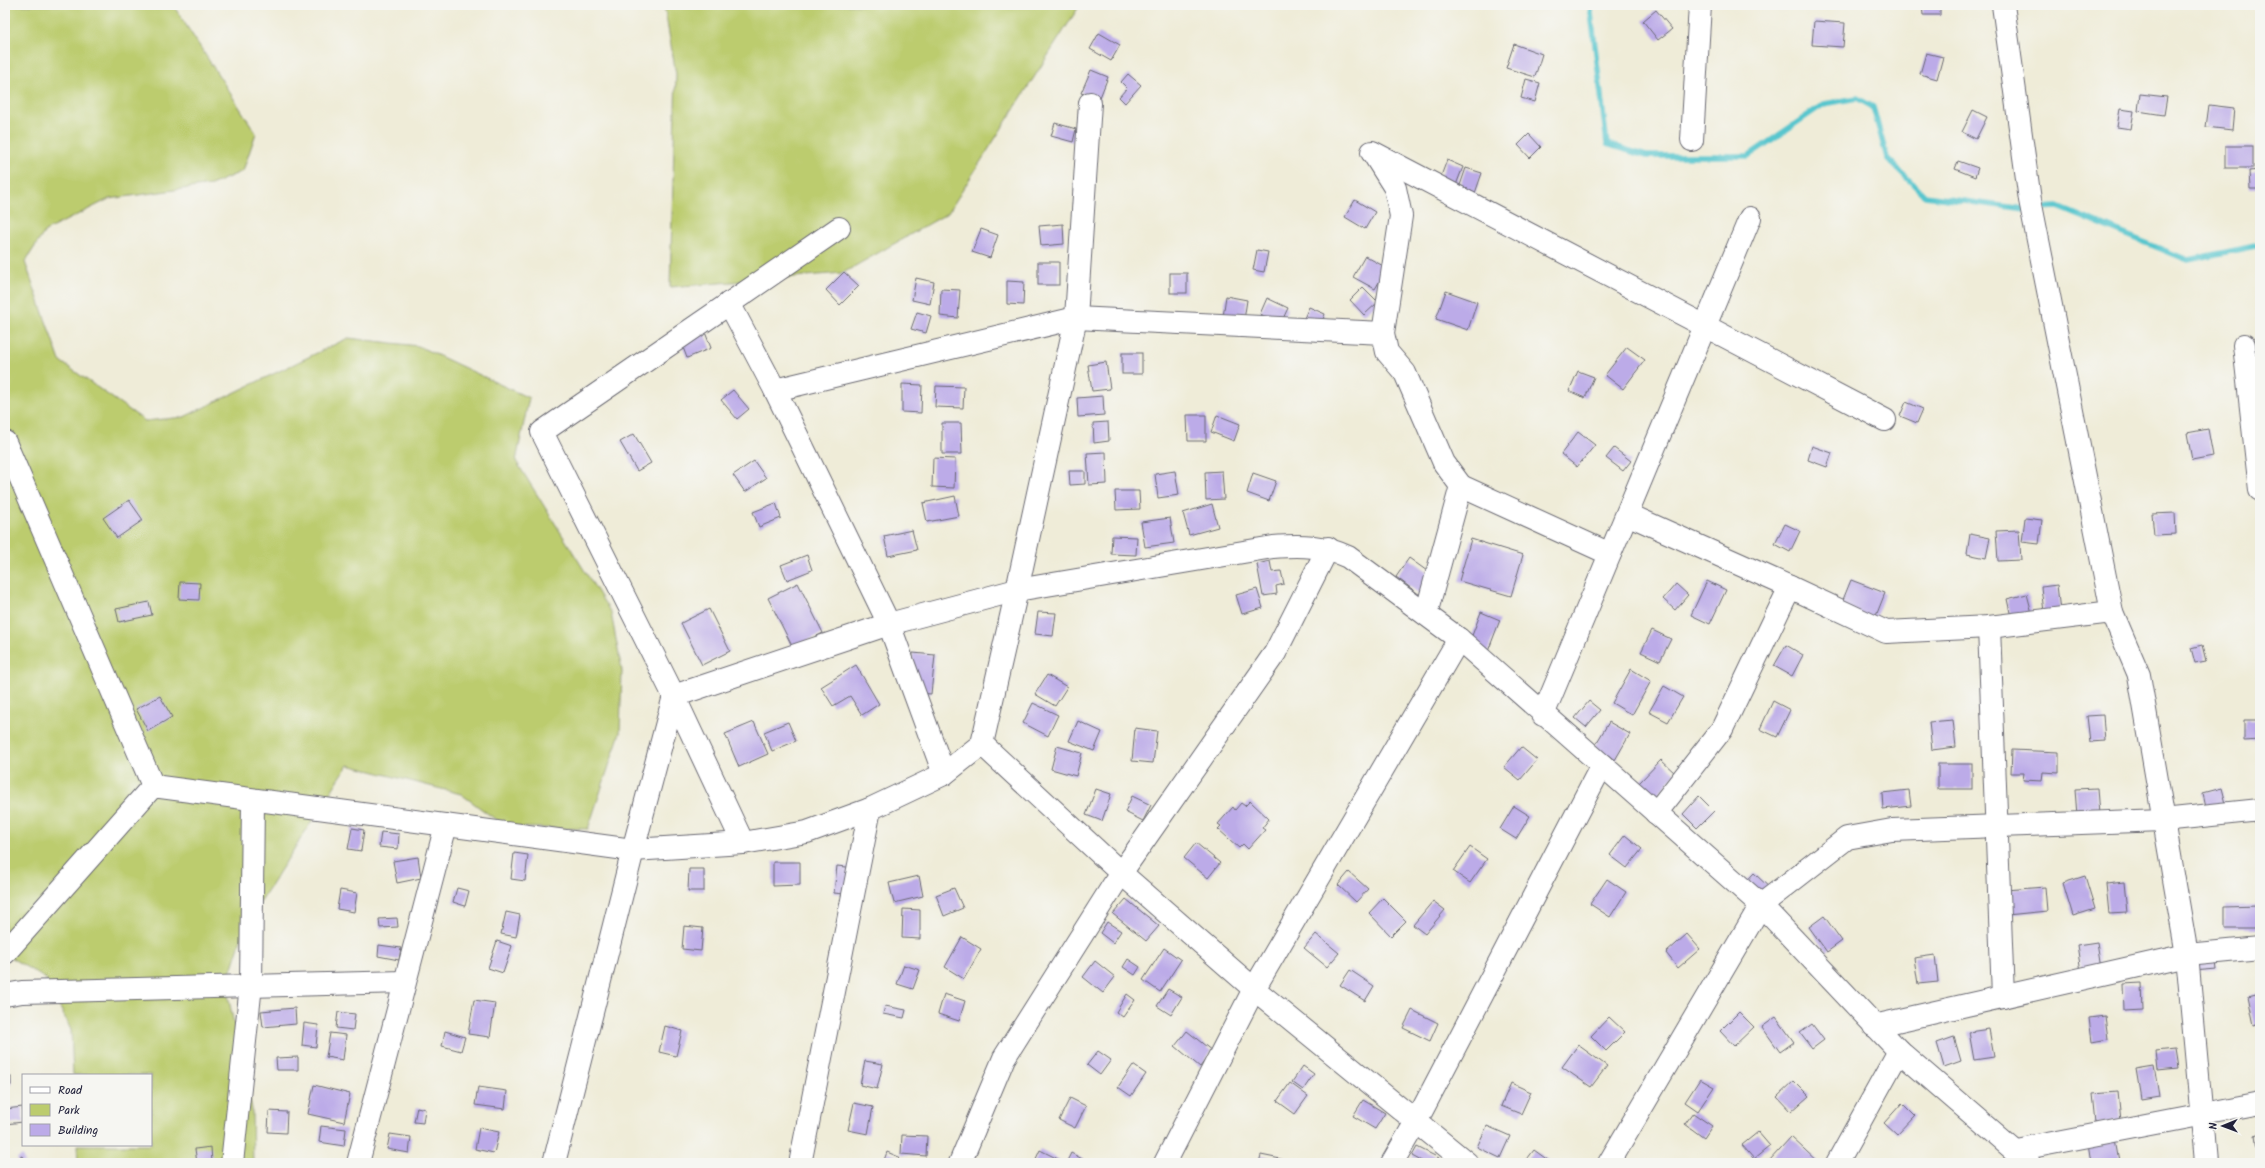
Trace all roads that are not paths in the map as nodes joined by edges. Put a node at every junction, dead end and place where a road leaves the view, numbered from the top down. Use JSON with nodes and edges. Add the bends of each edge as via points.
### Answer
{"nodes":[{"id":1,"x":1700,"y":5,"type":"edge"},
{"id":2,"x":2003,"y":5,"type":"edge"},
{"id":3,"x":1090,"y":103,"type":"dead end"},
{"id":4,"x":1692,"y":140,"type":"dead end"},
{"id":5,"x":1750,"y":218,"type":"dead end"},
{"id":6,"x":839,"y":228,"type":"dead end"},
{"id":7,"x":729,"y":303,"type":"junction"},
{"id":8,"x":1076,"y":318,"type":"junction"},
{"id":9,"x":1705,"y":326,"type":"junction"},
{"id":10,"x":1383,"y":333,"type":"junction"},
{"id":11,"x":2244,"y":345,"type":"dead end"},
{"id":12,"x":775,"y":390,"type":"junction"},
{"id":13,"x":1885,"y":420,"type":"dead end"},
{"id":14,"x":5,"y":442,"type":"edge"},
{"id":15,"x":1461,"y":486,"type":"junction"},
{"id":16,"x":2260,"y":490,"type":"edge"},
{"id":17,"x":1627,"y":514,"type":"junction"},
{"id":18,"x":1328,"y":548,"type":"junction"},
{"id":19,"x":1610,"y":554,"type":"junction"},
{"id":20,"x":1790,"y":587,"type":"junction"},
{"id":21,"x":1017,"y":590,"type":"junction"},
{"id":22,"x":2112,"y":612,"type":"junction"},
{"id":23,"x":1426,"y":614,"type":"junction"},
{"id":24,"x":889,"y":624,"type":"junction"},
{"id":25,"x":1989,"y":626,"type":"junction"},
{"id":26,"x":1459,"y":639,"type":"junction"},
{"id":27,"x":674,"y":696,"type":"junction"},
{"id":28,"x":1543,"y":715,"type":"junction"},
{"id":29,"x":982,"y":744,"type":"junction"},
{"id":30,"x":1602,"y":766,"type":"junction"},
{"id":31,"x":944,"y":774,"type":"junction"},
{"id":32,"x":153,"y":786,"type":"junction"},
{"id":33,"x":253,"y":800,"type":"junction"},
{"id":34,"x":870,"y":809,"type":"junction"},
{"id":35,"x":2260,"y":810,"type":"edge"},
{"id":36,"x":1656,"y":813,"type":"junction"},
{"id":37,"x":2163,"y":820,"type":"junction"},
{"id":38,"x":446,"y":825,"type":"junction"},
{"id":39,"x":1996,"y":828,"type":"junction"},
{"id":40,"x":744,"y":843,"type":"junction"},
{"id":41,"x":633,"y":850,"type":"junction"},
{"id":42,"x":1121,"y":872,"type":"junction"},
{"id":43,"x":1761,"y":905,"type":"junction"},
{"id":44,"x":2260,"y":948,"type":"edge"},
{"id":45,"x":5,"y":953,"type":"edge"},
{"id":46,"x":2187,"y":956,"type":"junction"},
{"id":47,"x":404,"y":982,"type":"junction"},
{"id":48,"x":250,"y":985,"type":"junction"},
{"id":49,"x":1254,"y":989,"type":"junction"},
{"id":50,"x":5,"y":995,"type":"edge"},
{"id":51,"x":2003,"y":997,"type":"junction"},
{"id":52,"x":1874,"y":1026,"type":"junction"},
{"id":53,"x":1899,"y":1050,"type":"junction"},
{"id":54,"x":2260,"y":1103,"type":"edge"},
{"id":55,"x":2202,"y":1114,"type":"junction"},
{"id":56,"x":1417,"y":1120,"type":"junction"},
{"id":57,"x":2022,"y":1157,"type":"edge"},
{"id":58,"x":801,"y":1159,"type":"dead end"},
{"id":59,"x":232,"y":1163,"type":"edge"},
{"id":60,"x":358,"y":1163,"type":"edge"},
{"id":61,"x":554,"y":1163,"type":"edge"},
{"id":62,"x":960,"y":1163,"type":"edge"},
{"id":63,"x":1165,"y":1163,"type":"edge"},
{"id":64,"x":1392,"y":1163,"type":"edge"},
{"id":65,"x":1467,"y":1163,"type":"edge"},
{"id":66,"x":1609,"y":1163,"type":"edge"},
{"id":67,"x":1837,"y":1163,"type":"edge"},
{"id":68,"x":2206,"y":1163,"type":"edge"}],
"edges":[{"from":1,"to":4,"type":"street"},
{"from":2,"to":22,"type":"street","via":[[2030,200]]},
{"from":3,"to":8,"type":"street"},
{"from":5,"to":9,"type":"street"},
{"from":6,"to":7,"type":"street"},
{"from":7,"to":12,"type":"street"},
{"from":7,"to":27,"type":"street","via":[[542,432]]},
{"from":8,"to":10,"type":"street"},
{"from":8,"to":12,"type":"street"},
{"from":8,"to":21,"type":"street"},
{"from":9,"to":10,"type":"street","via":[[1372,152],[1395,188],[1401,216]]},
{"from":9,"to":13,"type":"street"},
{"from":9,"to":17,"type":"street"},
{"from":10,"to":15,"type":"street","via":[[1387,352],[1406,373],[1444,463]]},
{"from":11,"to":16,"type":"street"},
{"from":12,"to":24,"type":"street"},
{"from":14,"to":32,"type":"street"},
{"from":15,"to":19,"type":"street"},
{"from":15,"to":23,"type":"street"},
{"from":17,"to":19,"type":"street"},
{"from":17,"to":20,"type":"street"},
{"from":18,"to":21,"type":"street","via":[[1273,547]]},
{"from":18,"to":23,"type":"street","via":[[1348,557]]},
{"from":18,"to":42,"type":"street","via":[[1275,653]]},
{"from":19,"to":28,"type":"street"},
{"from":20,"to":25,"type":"street","via":[[1886,632]]},
{"from":20,"to":36,"type":"street","via":[[1722,729]]},
{"from":21,"to":24,"type":"street"},
{"from":21,"to":29,"type":"street"},
{"from":22,"to":25,"type":"street"},
{"from":22,"to":37,"type":"street","via":[[2139,675]]},
{"from":23,"to":26,"type":"street"},
{"from":24,"to":27,"type":"street"},
{"from":24,"to":31,"type":"street"},
{"from":25,"to":39,"type":"street"},
{"from":26,"to":28,"type":"street"},
{"from":26,"to":49,"type":"street"},
{"from":27,"to":40,"type":"street"},
{"from":27,"to":41,"type":"street"},
{"from":28,"to":30,"type":"street"},
{"from":29,"to":31,"type":"street"},
{"from":29,"to":42,"type":"street"},
{"from":30,"to":36,"type":"street"},
{"from":30,"to":56,"type":"street"},
{"from":31,"to":34,"type":"street"},
{"from":32,"to":33,"type":"street"},
{"from":32,"to":45,"type":"street"},
{"from":33,"to":38,"type":"street"},
{"from":33,"to":48,"type":"street"},
{"from":34,"to":40,"type":"street","via":[[807,832]]},
{"from":34,"to":58,"type":"street"},
{"from":35,"to":37,"type":"street"},
{"from":36,"to":43,"type":"street"},
{"from":37,"to":39,"type":"street"},
{"from":37,"to":46,"type":"street"},
{"from":38,"to":41,"type":"street"},
{"from":38,"to":47,"type":"street"},
{"from":39,"to":43,"type":"street","via":[[1892,830],[1847,838]]},
{"from":39,"to":51,"type":"street"},
{"from":40,"to":41,"type":"street"},
{"from":41,"to":61,"type":"street"},
{"from":42,"to":49,"type":"street"},
{"from":42,"to":62,"type":"street","via":[[1004,1058]]},
{"from":43,"to":52,"type":"street"},
{"from":43,"to":66,"type":"street"},
{"from":44,"to":46,"type":"street"},
{"from":46,"to":51,"type":"street"},
{"from":46,"to":55,"type":"street"},
{"from":47,"to":48,"type":"street"},
{"from":47,"to":60,"type":"street"},
{"from":48,"to":50,"type":"street","via":[[22,992]]},
{"from":48,"to":59,"type":"street"},
{"from":49,"to":56,"type":"street"},
{"from":49,"to":63,"type":"street"},
{"from":51,"to":52,"type":"street"},
{"from":52,"to":53,"type":"street"},
{"from":53,"to":57,"type":"street"},
{"from":53,"to":67,"type":"street"},
{"from":54,"to":55,"type":"street"},
{"from":55,"to":57,"type":"street"},
{"from":55,"to":68,"type":"street"},
{"from":56,"to":64,"type":"street"},
{"from":56,"to":65,"type":"street"}]}
